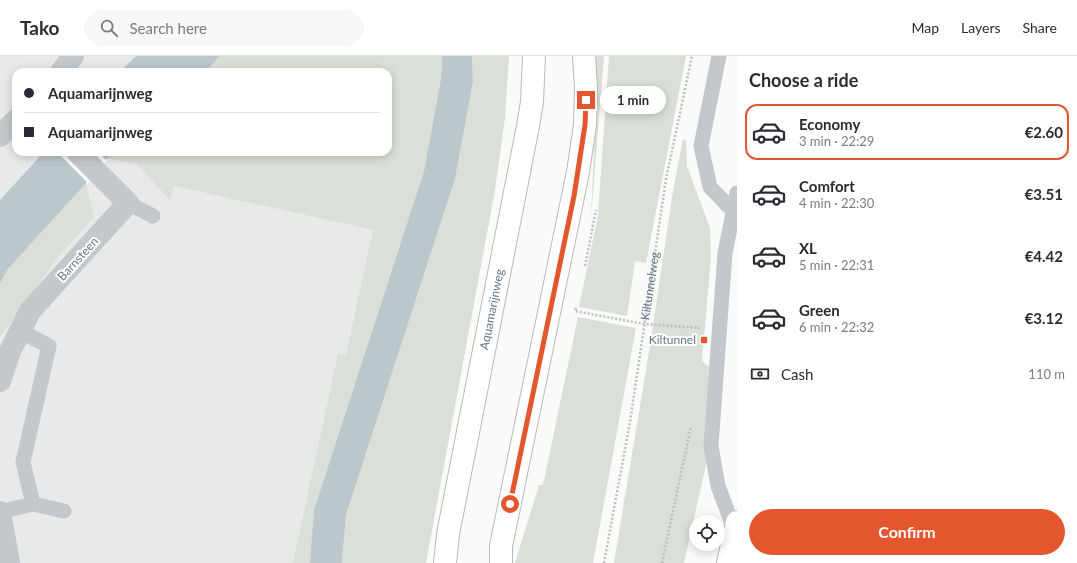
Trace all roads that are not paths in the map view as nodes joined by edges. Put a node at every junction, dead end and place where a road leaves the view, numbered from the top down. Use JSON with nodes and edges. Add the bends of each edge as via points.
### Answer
{"nodes":[{"id":1,"x":73,"y":56,"type":"edge"},
{"id":2,"x":534,"y":56,"type":"edge"},
{"id":3,"x":584,"y":56,"type":"edge"},
{"id":4,"x":719,"y":56,"type":"edge"},
{"id":5,"x":64,"y":68,"type":"edge"},
{"id":6,"x":12,"y":124,"type":"edge"},
{"id":7,"x":0,"y":136,"type":"edge"},
{"id":8,"x":81,"y":156,"type":"edge"},
{"id":9,"x":737,"y":193,"type":"edge"},
{"id":10,"x":128,"y":204,"type":"junction"},
{"id":11,"x":735,"y":213,"type":"edge"},
{"id":12,"x":153,"y":216,"type":"dead end"},
{"id":13,"x":20,"y":331,"type":"junction"},
{"id":14,"x":0,"y":381,"type":"edge"},
{"id":15,"x":33,"y":504,"type":"junction"},
{"id":16,"x":64,"y":511,"type":"dead end"},
{"id":17,"x":0,"y":512,"type":"edge"},
{"id":18,"x":736,"y":527,"type":"edge"},
{"id":19,"x":9,"y":563,"type":"edge"},
{"id":20,"x":445,"y":563,"type":"edge"},
{"id":21,"x":501,"y":563,"type":"edge"},
{"id":22,"x":728,"y":563,"type":"edge"}],
"edges":[{"from":1,"to":5,"type":"street"},
{"from":2,"to":20,"type":"street","name":"Aquamarijnweg","via":[[528,126],[448,534]]},
{"from":3,"to":21,"type":"street","via":[[585,125],[578,172],[501,546]]},
{"from":4,"to":11,"type":"lane","via":[[701,146],[710,187]]},
{"from":6,"to":7,"type":"street"},
{"from":8,"to":10,"type":"street"},
{"from":9,"to":11,"type":"lane"},
{"from":10,"to":12,"type":"lane"},
{"from":10,"to":13,"type":"street","name":"Barnsteen","via":[[30,310]]},
{"from":11,"to":18,"type":"lane","via":[[725,253],[711,446],[718,486]]},
{"from":13,"to":14,"type":"street","name":"Barnsteen"},
{"from":13,"to":15,"type":"lane","via":[[49,346],[23,462]]},
{"from":15,"to":16,"type":"lane"},
{"from":15,"to":17,"type":"lane"},
{"from":17,"to":19,"type":"street"},
{"from":18,"to":22,"type":"street"}]}
